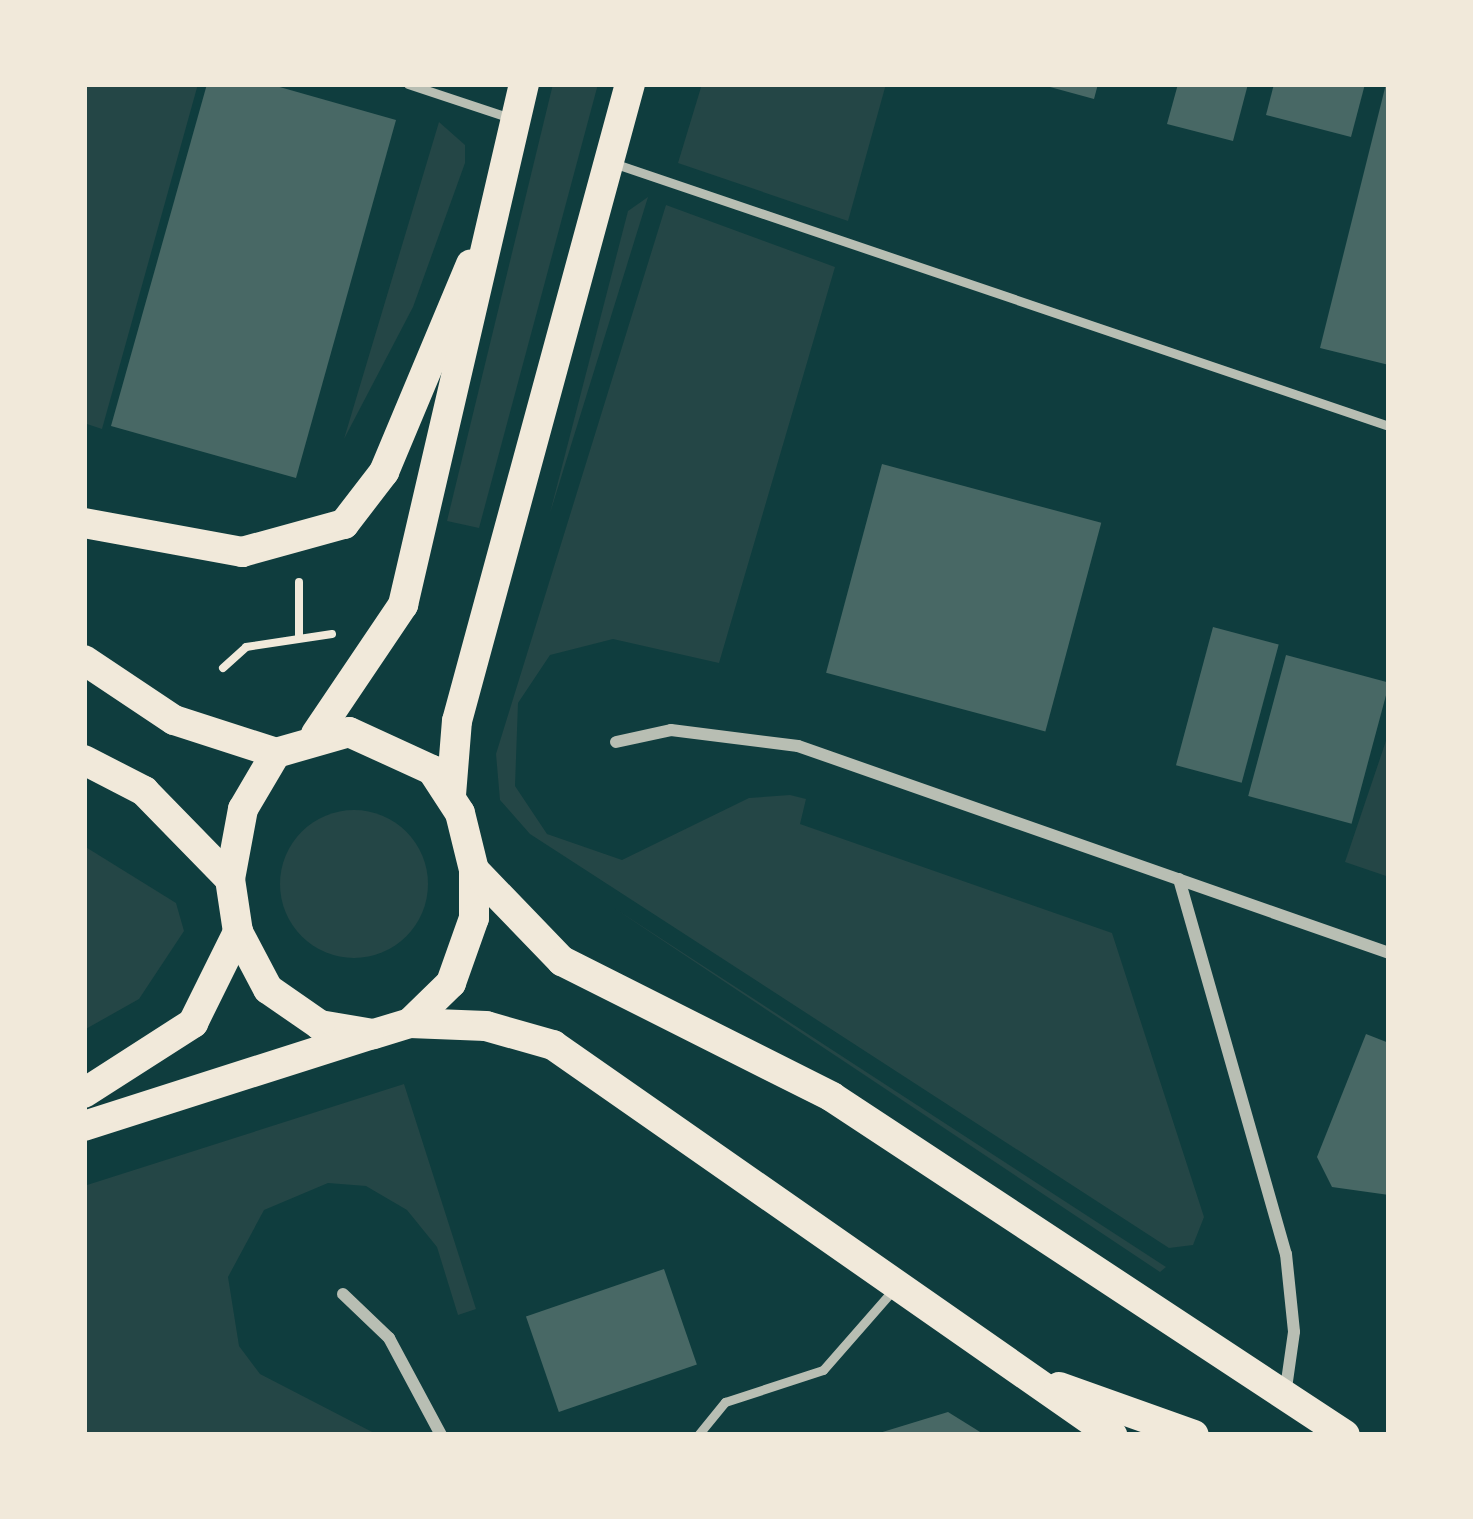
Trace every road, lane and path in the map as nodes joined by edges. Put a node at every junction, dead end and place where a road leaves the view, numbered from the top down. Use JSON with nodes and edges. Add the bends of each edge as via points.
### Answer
{"nodes":[{"id":1,"x":408,"y":84,"type":"edge"},
{"id":2,"x":524,"y":84,"type":"edge"},
{"id":3,"x":630,"y":84,"type":"edge"},
{"id":4,"x":515,"y":120,"type":"junction"},
{"id":5,"x":608,"y":161,"type":"junction"},
{"id":6,"x":496,"y":202,"type":"junction"},
{"id":7,"x":1389,"y":425,"type":"edge"},
{"id":8,"x":84,"y":523,"type":"edge"},
{"id":9,"x":299,"y":582,"type":"dead end"},
{"id":10,"x":344,"y":633,"type":"dead end"},
{"id":11,"x":299,"y":638,"type":"junction"},
{"id":12,"x":84,"y":660,"type":"edge"},
{"id":13,"x":223,"y":668,"type":"dead end"},
{"id":14,"x":316,"y":734,"type":"junction"},
{"id":15,"x":616,"y":742,"type":"dead end"},
{"id":16,"x":276,"y":753,"type":"junction"},
{"id":17,"x":84,"y":760,"type":"edge"},
{"id":18,"x":451,"y":794,"type":"junction"},
{"id":19,"x":474,"y":870,"type":"junction"},
{"id":20,"x":230,"y":879,"type":"junction"},
{"id":21,"x":1179,"y":879,"type":"junction"},
{"id":22,"x":238,"y":932,"type":"junction"},
{"id":23,"x":1389,"y":952,"type":"edge"},
{"id":24,"x":410,"y":1023,"type":"junction"},
{"id":25,"x":373,"y":1034,"type":"junction"},
{"id":26,"x":84,"y":1094,"type":"edge"},
{"id":27,"x":84,"y":1126,"type":"edge"},
{"id":28,"x":894,"y":1288,"type":"junction"},
{"id":29,"x":344,"y":1294,"type":"dead end"},
{"id":30,"x":1014,"y":1371,"type":"junction"},
{"id":31,"x":1285,"y":1396,"type":"junction"},
{"id":32,"x":441,"y":1435,"type":"edge"},
{"id":33,"x":698,"y":1435,"type":"edge"},
{"id":34,"x":1112,"y":1435,"type":"edge"},
{"id":35,"x":1194,"y":1435,"type":"edge"},
{"id":36,"x":1345,"y":1435,"type":"edge"}],
"edges":[{"from":1,"to":4,"type":"lane"},
{"from":2,"to":4,"type":"main road"},
{"from":3,"to":5,"type":"main road"},
{"from":4,"to":6,"type":"main road"},
{"from":5,"to":7,"type":"lane"},
{"from":5,"to":18,"type":"main road","via":[[457,721]]},
{"from":6,"to":8,"type":"main road","via":[[384,472],[344,524],[242,552]]},
{"from":6,"to":14,"type":"main road","via":[[404,605]]},
{"from":9,"to":11,"type":"path"},
{"from":10,"to":11,"type":"path"},
{"from":11,"to":13,"type":"path","via":[[246,647]]},
{"from":12,"to":16,"type":"main road","via":[[174,720]]},
{"from":14,"to":16,"type":"main road"},
{"from":14,"to":18,"type":"main road","via":[[392,745]]},
{"from":15,"to":21,"type":"street","via":[[671,730],[798,746]]},
{"from":16,"to":20,"type":"main road","via":[[243,809]]},
{"from":17,"to":20,"type":"main road","via":[[144,791]]},
{"from":18,"to":19,"type":"main road"},
{"from":19,"to":24,"type":"main road","via":[[465,955]]},
{"from":19,"to":31,"type":"main road","via":[[562,961],[770,1060]]},
{"from":20,"to":22,"type":"main road"},
{"from":21,"to":23,"type":"street"},
{"from":21,"to":31,"type":"street","via":[[1286,1254],[1294,1332]]},
{"from":22,"to":25,"type":"main road","via":[[292,1011]]},
{"from":22,"to":26,"type":"main road","via":[[194,1023]]},
{"from":24,"to":25,"type":"main road"},
{"from":24,"to":28,"type":"main road","via":[[486,1026],[553,1046]]},
{"from":25,"to":27,"type":"main road"},
{"from":28,"to":30,"type":"main road"},
{"from":28,"to":33,"type":"lane","via":[[823,1370],[725,1402]]},
{"from":29,"to":32,"type":"street","via":[[389,1338]]},
{"from":30,"to":34,"type":"main road"},
{"from":30,"to":35,"type":"main road"},
{"from":31,"to":36,"type":"main road"}]}
